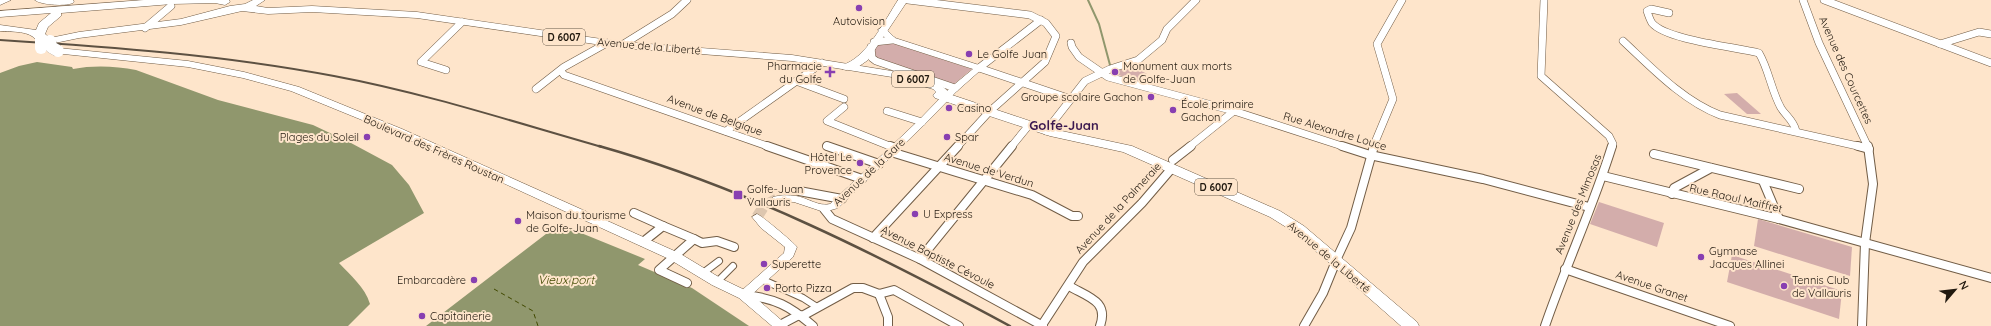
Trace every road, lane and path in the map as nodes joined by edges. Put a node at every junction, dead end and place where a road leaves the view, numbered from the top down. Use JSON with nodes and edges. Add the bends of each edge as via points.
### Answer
{"nodes":[{"id":1,"x":6,"y":0,"type":"edge"},
{"id":2,"x":40,"y":0,"type":"edge"},
{"id":3,"x":107,"y":0,"type":"edge"},
{"id":4,"x":134,"y":0,"type":"edge"},
{"id":5,"x":688,"y":0,"type":"edge"},
{"id":6,"x":903,"y":0,"type":"edge"},
{"id":7,"x":908,"y":0,"type":"edge"},
{"id":8,"x":1196,"y":0,"type":"edge"},
{"id":9,"x":1402,"y":0,"type":"edge"},
{"id":10,"x":1544,"y":0,"type":"edge"},
{"id":11,"x":1803,"y":0,"type":"edge"},
{"id":12,"x":1824,"y":0,"type":"edge"},
{"id":13,"x":0,"y":2,"type":"edge"},
{"id":14,"x":258,"y":2,"type":"edge"},
{"id":15,"x":228,"y":4,"type":"edge"},
{"id":16,"x":171,"y":6,"type":"dead end"},
{"id":17,"x":243,"y":8,"type":"junction"},
{"id":18,"x":0,"y":10,"type":"edge"},
{"id":19,"x":281,"y":10,"type":"junction"},
{"id":20,"x":1669,"y":13,"type":"dead end"},
{"id":21,"x":0,"y":14,"type":"edge"},
{"id":22,"x":1041,"y":20,"type":"junction"},
{"id":23,"x":462,"y":22,"type":"junction"},
{"id":24,"x":0,"y":28,"type":"edge"},
{"id":25,"x":145,"y":28,"type":"junction"},
{"id":26,"x":882,"y":30,"type":"junction"},
{"id":27,"x":1991,"y":34,"type":"edge"},
{"id":28,"x":45,"y":38,"type":"junction"},
{"id":29,"x":892,"y":40,"type":"junction"},
{"id":30,"x":1623,"y":41,"type":"dead end"},
{"id":31,"x":606,"y":43,"type":"junction"},
{"id":32,"x":1071,"y":43,"type":"dead end"},
{"id":33,"x":1940,"y":44,"type":"junction"},
{"id":34,"x":622,"y":45,"type":"junction"},
{"id":35,"x":872,"y":45,"type":"junction"},
{"id":36,"x":58,"y":51,"type":"joint"},
{"id":37,"x":864,"y":58,"type":"junction"},
{"id":38,"x":822,"y":63,"type":"junction"},
{"id":39,"x":1991,"y":63,"type":"edge"},
{"id":40,"x":846,"y":67,"type":"junction"},
{"id":41,"x":979,"y":68,"type":"junction"},
{"id":42,"x":446,"y":70,"type":"dead end"},
{"id":43,"x":561,"y":71,"type":"junction"},
{"id":44,"x":870,"y":71,"type":"junction"},
{"id":45,"x":1100,"y":73,"type":"junction"},
{"id":46,"x":796,"y":81,"type":"junction"},
{"id":47,"x":1022,"y":83,"type":"junction"},
{"id":48,"x":956,"y":88,"type":"junction"},
{"id":49,"x":536,"y":89,"type":"dead end"},
{"id":50,"x":946,"y":97,"type":"junction"},
{"id":51,"x":1071,"y":99,"type":"junction"},
{"id":52,"x":886,"y":111,"type":"dead end"},
{"id":53,"x":1234,"y":111,"type":"junction"},
{"id":54,"x":989,"y":112,"type":"junction"},
{"id":55,"x":922,"y":122,"type":"junction"},
{"id":56,"x":1029,"y":125,"type":"junction"},
{"id":57,"x":726,"y":131,"type":"junction"},
{"id":58,"x":1046,"y":131,"type":"junction"},
{"id":59,"x":1796,"y":131,"type":"junction"},
{"id":60,"x":827,"y":146,"type":"dead end"},
{"id":61,"x":1869,"y":149,"type":"junction"},
{"id":62,"x":893,"y":150,"type":"junction"},
{"id":63,"x":1654,"y":154,"type":"dead end"},
{"id":64,"x":1370,"y":155,"type":"junction"},
{"id":65,"x":879,"y":164,"type":"junction"},
{"id":66,"x":1173,"y":164,"type":"junction"},
{"id":67,"x":939,"y":166,"type":"junction"},
{"id":68,"x":1711,"y":168,"type":"junction"},
{"id":69,"x":1603,"y":176,"type":"junction"},
{"id":70,"x":862,"y":179,"type":"junction"},
{"id":71,"x":985,"y":180,"type":"junction"},
{"id":72,"x":1763,"y":181,"type":"junction"},
{"id":73,"x":1799,"y":189,"type":"dead end"},
{"id":74,"x":1672,"y":194,"type":"junction"},
{"id":75,"x":777,"y":199,"type":"tunnel mouth"},
{"id":76,"x":1589,"y":207,"type":"junction"},
{"id":77,"x":824,"y":209,"type":"junction"},
{"id":78,"x":634,"y":213,"type":"dead end"},
{"id":79,"x":1078,"y":216,"type":"dead end"},
{"id":80,"x":757,"y":217,"type":"dead end"},
{"id":81,"x":1779,"y":219,"type":"junction"},
{"id":82,"x":663,"y":226,"type":"junction"},
{"id":83,"x":873,"y":238,"type":"junction"},
{"id":84,"x":694,"y":239,"type":"junction"},
{"id":85,"x":643,"y":242,"type":"junction"},
{"id":86,"x":1864,"y":243,"type":"junction"},
{"id":87,"x":734,"y":247,"type":"dead end"},
{"id":88,"x":674,"y":256,"type":"junction"},
{"id":89,"x":920,"y":259,"type":"junction"},
{"id":90,"x":719,"y":261,"type":"dead end"},
{"id":91,"x":1336,"y":261,"type":"junction"},
{"id":92,"x":733,"y":266,"type":"dead end"},
{"id":93,"x":1565,"y":269,"type":"junction"},
{"id":94,"x":703,"y":273,"type":"junction"},
{"id":95,"x":1991,"y":278,"type":"edge"},
{"id":96,"x":761,"y":279,"type":"junction"},
{"id":97,"x":717,"y":282,"type":"junction"},
{"id":98,"x":687,"y":283,"type":"dead end"},
{"id":99,"x":1069,"y":286,"type":"junction"},
{"id":100,"x":879,"y":294,"type":"junction"},
{"id":101,"x":744,"y":295,"type":"junction"},
{"id":102,"x":817,"y":307,"type":"junction"},
{"id":103,"x":801,"y":315,"type":"junction"},
{"id":104,"x":781,"y":325,"type":"edge"},
{"id":105,"x":813,"y":326,"type":"edge"},
{"id":106,"x":888,"y":326,"type":"edge"},
{"id":107,"x":960,"y":326,"type":"edge"},
{"id":108,"x":1043,"y":326,"type":"edge"},
{"id":109,"x":1100,"y":326,"type":"edge"},
{"id":110,"x":1304,"y":326,"type":"edge"},
{"id":111,"x":1411,"y":326,"type":"edge"},
{"id":112,"x":1545,"y":326,"type":"edge"},
{"id":113,"x":1730,"y":326,"type":"edge"},
{"id":114,"x":1862,"y":326,"type":"edge"}],
"edges":[{"from":1,"to":13,"type":"main road"},
{"from":2,"to":3,"type":"main road"},
{"from":4,"to":18,"type":"main road"},
{"from":5,"to":34,"type":"street","via":[[672,14]]},
{"from":6,"to":26,"type":"main road"},
{"from":7,"to":22,"type":"street","via":[[1030,16]]},
{"from":8,"to":45,"type":"street","via":[[1167,30],[1162,40],[1138,60]]},
{"from":9,"to":64,"type":"street","via":[[1377,44],[1393,99]]},
{"from":10,"to":69,"type":"street","name":"Avenue des Mimosas","via":[[1541,76],[1609,136],[1613,144]]},
{"from":11,"to":61,"type":"street","name":"Avenue des Courcettes","via":[[1819,43]]},
{"from":12,"to":33,"type":"street"},
{"from":14,"to":17,"type":"main road"},
{"from":14,"to":19,"type":"main road","number":"D 6007","via":[[263,8]]},
{"from":15,"to":17,"type":"main road"},
{"from":15,"to":21,"type":"main road","via":[[215,0],[177,0]]},
{"from":15,"to":25,"type":"main road","via":[[193,20]]},
{"from":16,"to":25,"type":"street"},
{"from":17,"to":19,"type":"main road","number":"D 6007"},
{"from":19,"to":23,"type":"main road","name":"Avenue de la Liberté","number":"D 6007","via":[[312,9],[395,14]]},
{"from":20,"to":59,"type":"street","via":[[1651,9],[1647,11],[1652,23],[1666,31],[1705,44],[1759,53],[1768,68],[1781,107],[1795,125]]},
{"from":22,"to":41,"type":"street"},
{"from":22,"to":47,"type":"street","via":[[1055,32],[1056,36],[1045,62]]},
{"from":23,"to":31,"type":"main road","name":"Avenue de la Liberté","number":"D 6007"},
{"from":23,"to":42,"type":"street","via":[[421,62]]},
{"from":24,"to":28,"type":"main road","via":[[29,31]]},
{"from":25,"to":28,"type":"main road"},
{"from":26,"to":29,"type":"street"},
{"from":26,"to":35,"type":"main road"},
{"from":27,"to":33,"type":"street","via":[[1979,32]]},
{"from":28,"to":36,"type":"main road","bridge":true,"via":[[41,48]]},
{"from":29,"to":35,"type":"street"},
{"from":29,"to":41,"type":"street"},
{"from":30,"to":59,"type":"street","via":[[1702,108],[1741,120]]},
{"from":31,"to":34,"type":"main road","name":"Avenue de la Liberté","number":"D 6007"},
{"from":31,"to":43,"type":"street"},
{"from":32,"to":45,"type":"street","name":"Rue Alexandre Louce","via":[[1072,49]]},
{"from":33,"to":39,"type":"street"},
{"from":34,"to":38,"type":"main road","name":"Avenue de la Liberté","number":"D 6007","via":[[792,58]]},
{"from":35,"to":37,"type":"main road"},
{"from":35,"to":48,"type":"street","via":[[872,58],[876,61]]},
{"from":36,"to":85,"type":"main road","name":"Boulevard des Frères Roustan","via":[[188,64],[244,75],[295,90],[398,131]]},
{"from":37,"to":40,"type":"main road"},
{"from":37,"to":44,"type":"main road"},
{"from":38,"to":40,"type":"main road","name":"Avenue de la Liberté","number":"D 6007"},
{"from":38,"to":46,"type":"street"},
{"from":40,"to":44,"type":"main road","name":"Avenue de la Liberté","number":"D 6007"},
{"from":41,"to":47,"type":"street"},
{"from":41,"to":48,"type":"street","name":"Avenue de la Gare"},
{"from":43,"to":49,"type":"street"},
{"from":43,"to":57,"type":"street","name":"Avenue de Belgique","via":[[564,75]]},
{"from":44,"to":50,"type":"main road","name":"Avenue de la Liberté","number":"D 6007"},
{"from":45,"to":51,"type":"street","via":[[1085,82]]},
{"from":45,"to":53,"type":"street","name":"Rue Alexandre Louce"},
{"from":46,"to":57,"type":"street"},
{"from":46,"to":62,"type":"street","name":"Avenue de Verdun","via":[[844,103],[827,121]]},
{"from":47,"to":51,"type":"street"},
{"from":47,"to":54,"type":"street"},
{"from":48,"to":50,"type":"street","name":"Avenue de la Gare"},
{"from":50,"to":54,"type":"main road","name":"Avenue de la Liberté","number":"D 6007"},
{"from":50,"to":55,"type":"street","name":"Avenue de la Gare"},
{"from":51,"to":58,"type":"street"},
{"from":52,"to":55,"type":"street"},
{"from":53,"to":64,"type":"street","name":"Rue Alexandre Louce"},
{"from":53,"to":66,"type":"street","name":"Avenue de la Palmeraie"},
{"from":54,"to":56,"type":"main road","name":"Avenue de la Liberté","number":"D 6007"},
{"from":54,"to":67,"type":"street"},
{"from":55,"to":62,"type":"street","name":"Avenue de la Gare"},
{"from":56,"to":58,"type":"main road","name":"Avenue de la Liberté","number":"D 6007"},
{"from":56,"to":71,"type":"street"},
{"from":57,"to":70,"type":"street","name":"Avenue de Belgique"},
{"from":58,"to":66,"type":"main road","name":"Avenue de la Liberté","number":"D 6007","via":[[1127,149]]},
{"from":59,"to":61,"type":"street"},
{"from":60,"to":65,"type":"street"},
{"from":61,"to":86,"type":"street","name":"Avenue des Courcettes","via":[[1873,184]]},
{"from":62,"to":65,"type":"street","name":"Avenue de la Gare"},
{"from":62,"to":67,"type":"street","name":"Avenue de Verdun"},
{"from":63,"to":68,"type":"street"},
{"from":64,"to":76,"type":"street","name":"Rue Alexandre Louce","via":[[1483,179]]},
{"from":64,"to":91,"type":"street","via":[[1351,228]]},
{"from":65,"to":70,"type":"street","name":"Avenue de la Gare"},
{"from":66,"to":91,"type":"main road","name":"Avenue de la Liberté","number":"D 6007","via":[[1276,214],[1299,229]]},
{"from":66,"to":99,"type":"street","name":"Avenue de la Palmeraie","via":[[1142,203],[1083,262]]},
{"from":67,"to":71,"type":"street","name":"Avenue de Verdun"},
{"from":67,"to":83,"type":"street"},
{"from":68,"to":72,"type":"street"},
{"from":68,"to":74,"type":"street","via":[[1674,188]]},
{"from":69,"to":74,"type":"street","name":"Rue Raoul Maiffret"},
{"from":69,"to":76,"type":"street","name":"Avenue des Mimosas"},
{"from":70,"to":77,"type":"street","name":"Avenue de la Gare","via":[[840,201]]},
{"from":71,"to":79,"type":"street","name":"Avenue de Verdun","via":[[1032,195],[1072,216]]},
{"from":71,"to":89,"type":"street"},
{"from":72,"to":73,"type":"street"},
{"from":72,"to":81,"type":"street"},
{"from":74,"to":81,"type":"street","name":"Rue Raoul Maiffret"},
{"from":75,"to":77,"type":"street","name":"Avenue de la Gare","via":[[795,199]]},
{"from":76,"to":93,"type":"street","name":"Avenue des Mimosas","via":[[1589,213]]},
{"from":77,"to":83,"type":"street","name":"Avenue Baptiste Cévoule","via":[[832,219]]},
{"from":78,"to":82,"type":"street"},
{"from":80,"to":96,"type":"street","via":[[791,247],[789,254]]},
{"from":81,"to":86,"type":"street","name":"Rue Raoul Maiffret"},
{"from":82,"to":84,"type":"street"},
{"from":82,"to":85,"type":"street"},
{"from":83,"to":89,"type":"street","name":"Avenue Baptiste Cévoule"},
{"from":84,"to":87,"type":"street","via":[[702,243],[717,241]]},
{"from":84,"to":88,"type":"street"},
{"from":85,"to":88,"type":"main road","name":"Boulevard des Frères Roustan"},
{"from":86,"to":95,"type":"street","name":"Rue Raoul Maiffret"},
{"from":86,"to":114,"type":"street","name":"Avenue des Courcettes"},
{"from":88,"to":94,"type":"main road","name":"Boulevard des Frères Roustan"},
{"from":88,"to":98,"type":"street","via":[[659,270]]},
{"from":89,"to":108,"type":"street","name":"Avenue Baptiste Cévoule"},
{"from":90,"to":94,"type":"street"},
{"from":91,"to":110,"type":"street","via":[[1323,293]]},
{"from":91,"to":111,"type":"main road","name":"Avenue de la Liberté","number":"D 6007"},
{"from":92,"to":97,"type":"street"},
{"from":93,"to":112,"type":"street","name":"Avenue des Mimosas"},
{"from":93,"to":113,"type":"street","name":"Avenue Granet"},
{"from":94,"to":97,"type":"main road","name":"Boulevard des Frères Roustan"},
{"from":96,"to":101,"type":"street"},
{"from":96,"to":102,"type":"street"},
{"from":97,"to":101,"type":"main road","name":"Boulevard des Frères Roustan"},
{"from":99,"to":108,"type":"street","name":"Avenue de la Palmeraie"},
{"from":99,"to":109,"type":"street","via":[[1100,304],[1104,315]]},
{"from":100,"to":102,"type":"street","via":[[863,288],[854,288]]},
{"from":100,"to":106,"type":"street","via":[[888,318]]},
{"from":100,"to":107,"type":"street","via":[[894,290]]},
{"from":101,"to":103,"type":"street","via":[[783,302]]},
{"from":101,"to":104,"type":"main road","name":"Boulevard des Frères Roustan"},
{"from":102,"to":103,"type":"street"},
{"from":103,"to":104,"type":"street"},
{"from":103,"to":105,"type":"street"}]}
